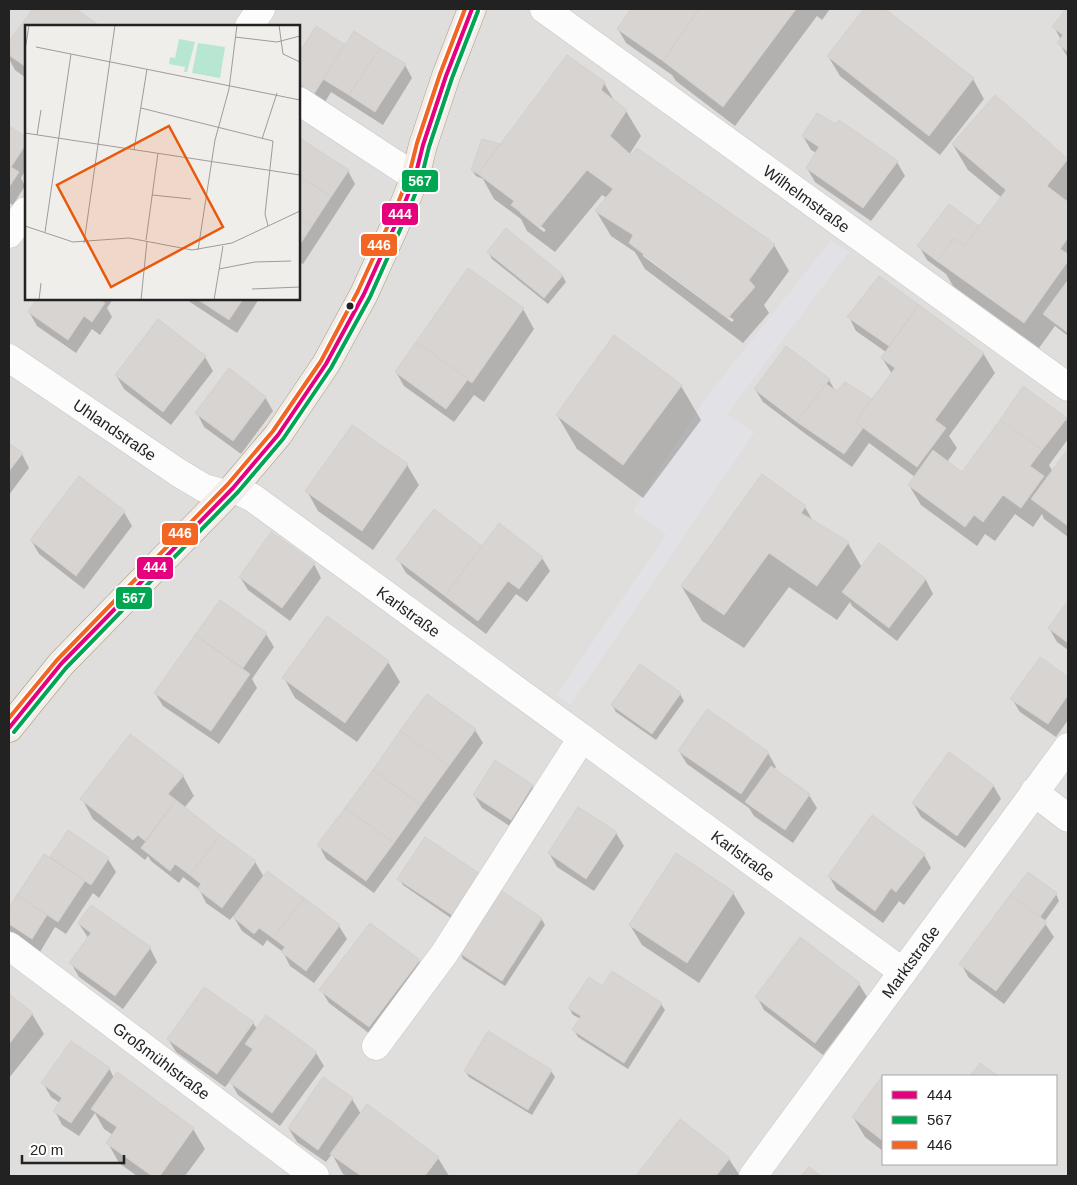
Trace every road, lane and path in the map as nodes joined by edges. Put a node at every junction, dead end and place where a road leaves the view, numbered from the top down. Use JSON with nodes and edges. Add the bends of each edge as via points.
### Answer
{"nodes":[{"id":1,"x":261,"y":9,"type":"edge"},
{"id":2,"x":472,"y":9,"type":"edge"},
{"id":3,"x":544,"y":9,"type":"edge"},
{"id":4,"x":251,"y":25,"type":"edge"},
{"id":5,"x":300,"y":102,"type":"edge"},
{"id":6,"x":414,"y":178,"type":"junction"},
{"id":7,"x":25,"y":212,"type":"edge"},
{"id":8,"x":9,"y":234,"type":"edge"},
{"id":9,"x":9,"y":358,"type":"edge"},
{"id":10,"x":1068,"y":387,"type":"edge"},
{"id":11,"x":229,"y":491,"type":"junction"},
{"id":12,"x":9,"y":728,"type":"edge"},
{"id":13,"x":582,"y":738,"type":"junction"},
{"id":14,"x":1068,"y":746,"type":"edge"},
{"id":15,"x":1034,"y":792,"type":"junction"},
{"id":16,"x":1068,"y":818,"type":"edge"},
{"id":17,"x":9,"y":946,"type":"edge"},
{"id":18,"x":903,"y":972,"type":"junction"},
{"id":19,"x":376,"y":1046,"type":"dead end"},
{"id":20,"x":315,"y":1176,"type":"edge"},
{"id":21,"x":752,"y":1176,"type":"edge"}],
"edges":[{"from":1,"to":4,"type":"street"},
{"from":2,"to":6,"type":"main road","via":[[446,76]]},
{"from":3,"to":10,"type":"street","name":"Wilhelmstraße"},
{"from":5,"to":6,"type":"street"},
{"from":6,"to":11,"type":"main road","via":[[364,294],[326,364],[278,435]]},
{"from":7,"to":8,"type":"street"},
{"from":9,"to":11,"type":"street","name":"Uhlandstraße","via":[[179,473],[204,488]]},
{"from":11,"to":12,"type":"main road","via":[[61,664]]},
{"from":11,"to":13,"type":"street","name":"Karlstraße","via":[[253,498]]},
{"from":13,"to":18,"type":"street","name":"Karlstraße"},
{"from":13,"to":19,"type":"street","via":[[444,954]]},
{"from":14,"to":15,"type":"street","name":"Marktstraße"},
{"from":15,"to":16,"type":"street"},
{"from":15,"to":18,"type":"street","name":"Marktstraße"},
{"from":17,"to":20,"type":"street","name":"Großmühlstraße"},
{"from":18,"to":21,"type":"street","name":"Marktstraße"}]}
